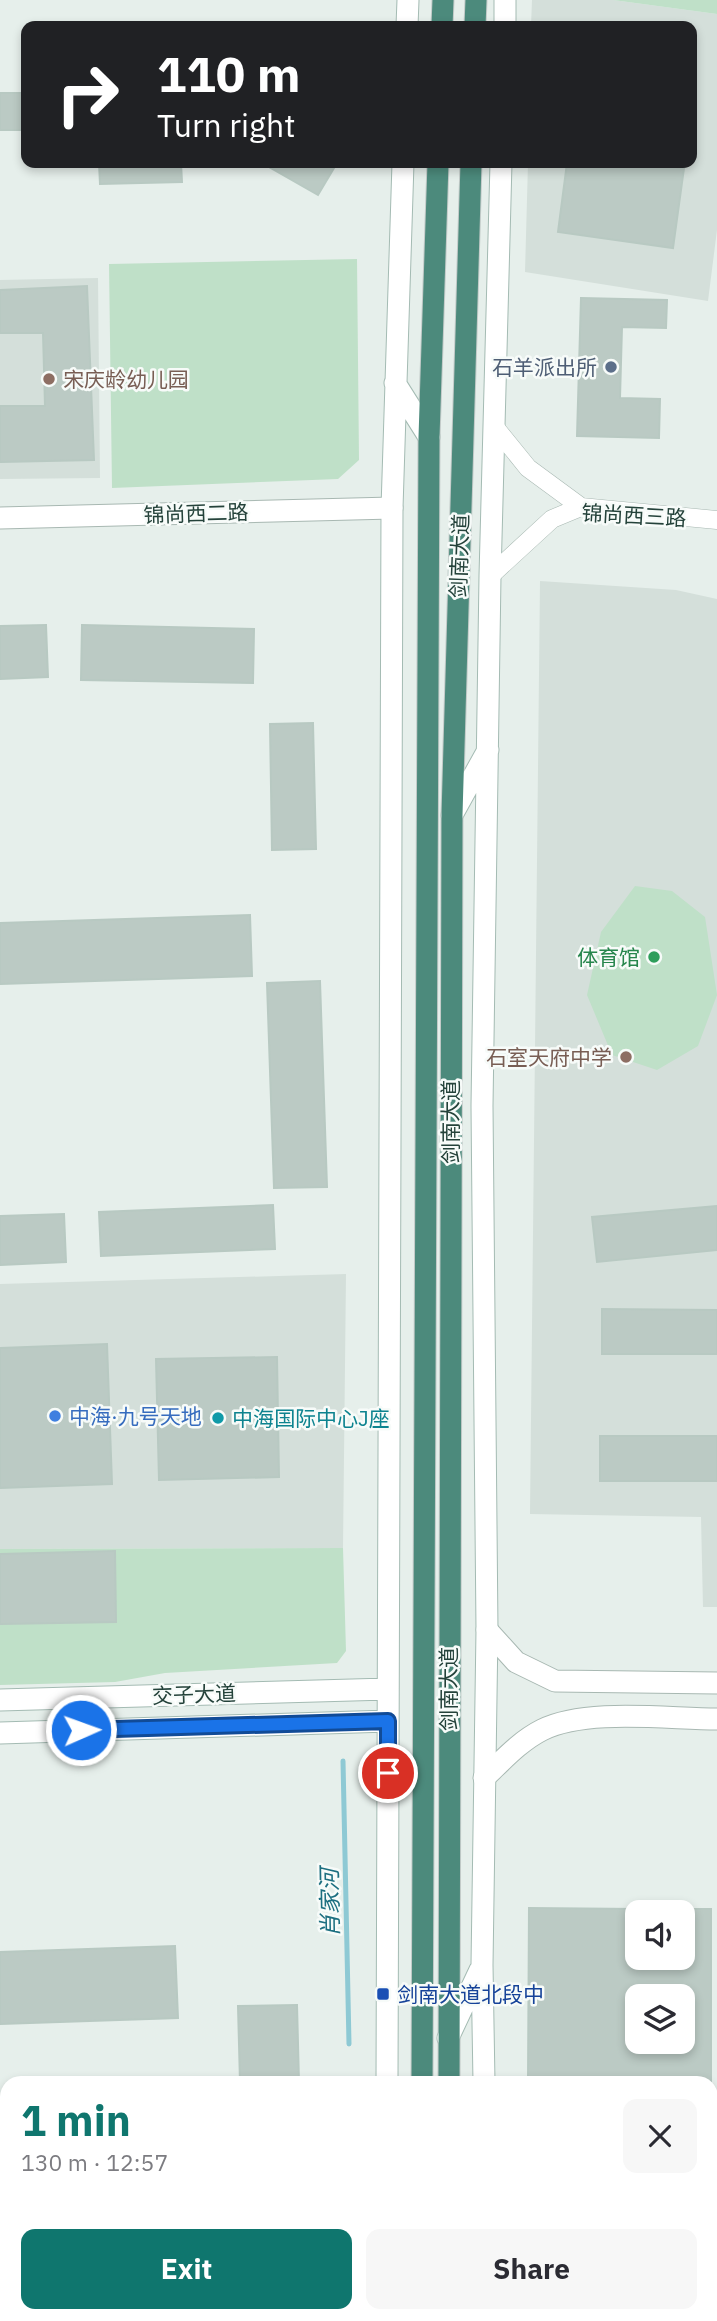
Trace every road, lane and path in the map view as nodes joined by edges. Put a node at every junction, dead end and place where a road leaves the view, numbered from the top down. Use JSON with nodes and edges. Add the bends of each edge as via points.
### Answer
{"nodes":[{"id":1,"x":408,"y":0,"type":"edge"},
{"id":2,"x":443,"y":0,"type":"edge"},
{"id":3,"x":476,"y":0,"type":"edge"},
{"id":4,"x":505,"y":0,"type":"edge"},
{"id":5,"x":407,"y":21,"type":"edge"},
{"id":6,"x":442,"y":21,"type":"edge"},
{"id":7,"x":475,"y":21,"type":"edge"},
{"id":8,"x":505,"y":21,"type":"edge"},
{"id":9,"x":403,"y":168,"type":"edge"},
{"id":10,"x":438,"y":168,"type":"edge"},
{"id":11,"x":471,"y":168,"type":"edge"},
{"id":12,"x":501,"y":168,"type":"edge"},
{"id":13,"x":395,"y":383,"type":"junction"},
{"id":14,"x":494,"y":426,"type":"junction"},
{"id":15,"x":429,"y":437,"type":"junction"},
{"id":16,"x":581,"y":507,"type":"junction"},
{"id":17,"x":392,"y":508,"type":"junction"},
{"id":18,"x":0,"y":518,"type":"edge"},
{"id":19,"x":717,"y":520,"type":"edge"},
{"id":20,"x":490,"y":576,"type":"junction"},
{"id":21,"x":489,"y":748,"type":"junction"},
{"id":22,"x":452,"y":815,"type":"junction"},
{"id":23,"x":487,"y":1630,"type":"junction"},
{"id":24,"x":717,"y":1683,"type":"edge"},
{"id":25,"x":388,"y":1689,"type":"junction"},
{"id":26,"x":0,"y":1700,"type":"edge"},
{"id":27,"x":717,"y":1720,"type":"edge"},
{"id":28,"x":388,"y":1721,"type":"junction"},
{"id":29,"x":0,"y":1733,"type":"edge"},
{"id":30,"x":484,"y":1778,"type":"junction"},
{"id":31,"x":482,"y":1965,"type":"junction"},
{"id":32,"x":448,"y":2038,"type":"junction"},
{"id":33,"x":390,"y":2076,"type":"edge"},
{"id":34,"x":422,"y":2076,"type":"edge"},
{"id":35,"x":449,"y":2076,"type":"edge"},
{"id":36,"x":484,"y":2076,"type":"edge"}],
"edges":[{"from":1,"to":5,"type":"main road"},
{"from":2,"to":6,"type":"highway"},
{"from":3,"to":7,"type":"highway"},
{"from":4,"to":8,"type":"main road"},
{"from":9,"to":13,"type":"main road"},
{"from":10,"to":15,"type":"highway","name":"剑南大道"},
{"from":11,"to":22,"type":"highway","name":"剑南大道"},
{"from":12,"to":14,"type":"main road"},
{"from":13,"to":15,"type":"main road"},
{"from":13,"to":17,"type":"main road"},
{"from":14,"to":16,"type":"street","via":[[528,468]]},
{"from":14,"to":20,"type":"main road"},
{"from":15,"to":34,"type":"highway","name":"剑南大道"},
{"from":16,"to":19,"type":"street","name":"锦尚西三路"},
{"from":16,"to":20,"type":"street","name":"锦尚西三路","via":[[552,519]]},
{"from":17,"to":18,"type":"main road","name":"锦尚西二路"},
{"from":17,"to":25,"type":"main road"},
{"from":20,"to":21,"type":"main road"},
{"from":21,"to":22,"type":"main road"},
{"from":21,"to":23,"type":"main road","via":[[482,1106]]},
{"from":22,"to":32,"type":"highway","name":"剑南大道"},
{"from":23,"to":24,"type":"main road","via":[[516,1662],[555,1681]]},
{"from":23,"to":30,"type":"main road"},
{"from":25,"to":26,"type":"main road","name":"交子大道"},
{"from":25,"to":28,"type":"main road"},
{"from":27,"to":30,"type":"main road","via":[[578,1717],[524,1741]]},
{"from":28,"to":29,"type":"main road","name":"交子大道"},
{"from":28,"to":33,"type":"main road"},
{"from":30,"to":31,"type":"main road"},
{"from":31,"to":32,"type":"main road"},
{"from":31,"to":36,"type":"main road"},
{"from":32,"to":35,"type":"highway","name":"剑南大道"}]}
